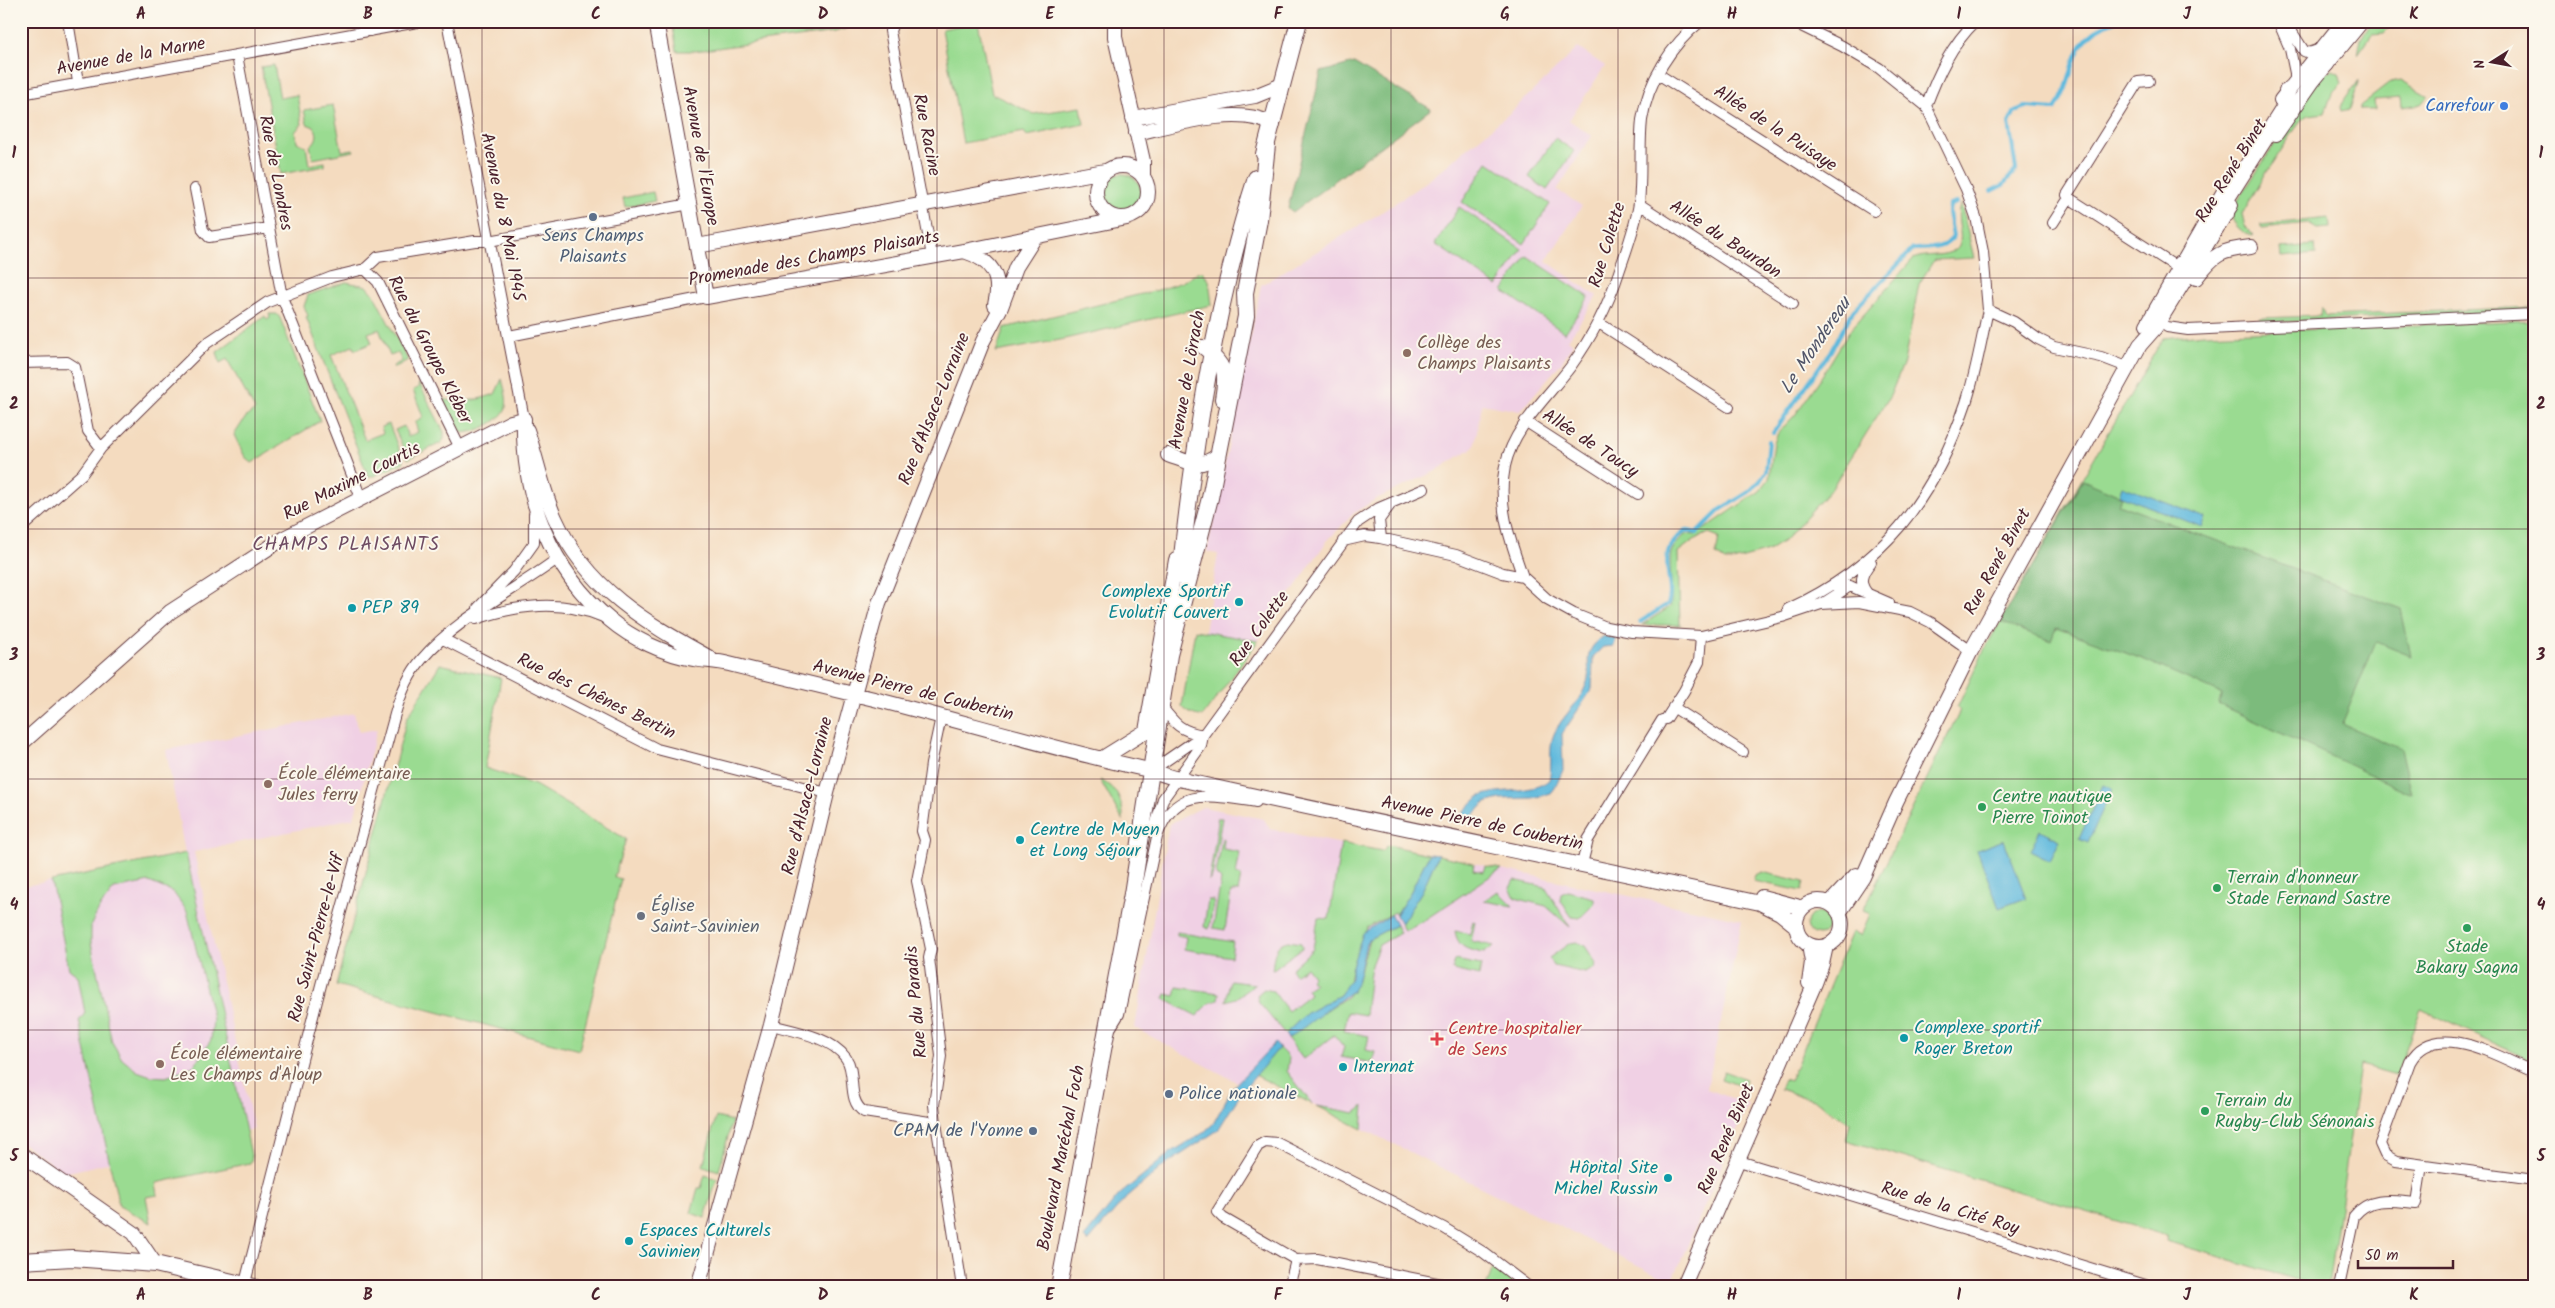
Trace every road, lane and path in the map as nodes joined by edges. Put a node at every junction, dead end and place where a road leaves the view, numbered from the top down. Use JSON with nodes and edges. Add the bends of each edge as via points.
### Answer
{"nodes":[{"id":1,"x":68,"y":21,"type":"edge"},
{"id":2,"x":423,"y":21,"type":"edge"},
{"id":3,"x":447,"y":21,"type":"edge"},
{"id":4,"x":656,"y":21,"type":"edge"},
{"id":5,"x":894,"y":21,"type":"edge"},
{"id":6,"x":1115,"y":21,"type":"edge"},
{"id":7,"x":1292,"y":21,"type":"edge"},
{"id":8,"x":1299,"y":21,"type":"edge"},
{"id":9,"x":1701,"y":21,"type":"edge"},
{"id":10,"x":1791,"y":21,"type":"edge"},
{"id":11,"x":1976,"y":21,"type":"edge"},
{"id":12,"x":2278,"y":21,"type":"edge"},
{"id":13,"x":2285,"y":21,"type":"edge"},
{"id":14,"x":2344,"y":21,"type":"edge"},
{"id":15,"x":2362,"y":21,"type":"edge"},
{"id":16,"x":2370,"y":21,"type":"edge"},
{"id":17,"x":369,"y":26,"type":"edge"},
{"id":18,"x":2354,"y":41,"type":"dead end"},
{"id":19,"x":237,"y":54,"type":"junction"},
{"id":20,"x":1289,"y":56,"type":"junction"},
{"id":21,"x":2323,"y":56,"type":"junction"},
{"id":22,"x":1658,"y":74,"type":"junction"},
{"id":23,"x":2298,"y":76,"type":"junction"},
{"id":24,"x":2149,"y":81,"type":"dead end"},
{"id":25,"x":78,"y":82,"type":"junction"},
{"id":26,"x":1282,"y":85,"type":"junction"},
{"id":27,"x":2287,"y":91,"type":"junction"},
{"id":28,"x":21,"y":94,"type":"edge"},
{"id":29,"x":1926,"y":106,"type":"junction"},
{"id":30,"x":1133,"y":118,"type":"junction"},
{"id":31,"x":1273,"y":125,"type":"junction"},
{"id":32,"x":1136,"y":133,"type":"junction"},
{"id":33,"x":1267,"y":145,"type":"junction"},
{"id":34,"x":1124,"y":166,"type":"junction"},
{"id":35,"x":1105,"y":171,"type":"junction"},
{"id":36,"x":1143,"y":177,"type":"junction"},
{"id":37,"x":195,"y":189,"type":"dead end"},
{"id":38,"x":2069,"y":198,"type":"junction"},
{"id":39,"x":690,"y":204,"type":"junction"},
{"id":40,"x":1639,"y":204,"type":"junction"},
{"id":41,"x":923,"y":205,"type":"junction"},
{"id":42,"x":1874,"y":212,"type":"dead end"},
{"id":43,"x":2226,"y":214,"type":"junction"},
{"id":44,"x":1127,"y":218,"type":"junction"},
{"id":45,"x":2053,"y":223,"type":"dead end"},
{"id":46,"x":269,"y":228,"type":"junction"},
{"id":47,"x":1035,"y":237,"type":"junction"},
{"id":48,"x":489,"y":241,"type":"junction"},
{"id":49,"x":697,"y":246,"type":"junction"},
{"id":50,"x":2251,"y":247,"type":"dead end"},
{"id":51,"x":964,"y":251,"type":"junction"},
{"id":52,"x":932,"y":256,"type":"junction"},
{"id":53,"x":2183,"y":268,"type":"junction"},
{"id":54,"x":365,"y":269,"type":"junction"},
{"id":55,"x":282,"y":297,"type":"junction"},
{"id":56,"x":706,"y":297,"type":"junction"},
{"id":57,"x":1793,"y":304,"type":"dead end"},
{"id":58,"x":1988,"y":310,"type":"junction"},
{"id":59,"x":2534,"y":314,"type":"edge"},
{"id":60,"x":1599,"y":323,"type":"junction"},
{"id":61,"x":989,"y":326,"type":"junction"},
{"id":62,"x":2161,"y":328,"type":"junction"},
{"id":63,"x":509,"y":336,"type":"junction"},
{"id":64,"x":2140,"y":344,"type":"junction"},
{"id":65,"x":1208,"y":351,"type":"junction"},
{"id":66,"x":21,"y":364,"type":"edge"},
{"id":67,"x":2127,"y":367,"type":"junction"},
{"id":68,"x":1729,"y":407,"type":"dead end"},
{"id":69,"x":524,"y":419,"type":"junction"},
{"id":70,"x":1525,"y":422,"type":"junction"},
{"id":71,"x":101,"y":448,"type":"junction"},
{"id":72,"x":460,"y":448,"type":"junction"},
{"id":73,"x":1217,"y":454,"type":"junction"},
{"id":74,"x":1168,"y":455,"type":"dead end"},
{"id":75,"x":1193,"y":463,"type":"junction"},
{"id":76,"x":1424,"y":489,"type":"dead end"},
{"id":77,"x":1638,"y":494,"type":"dead end"},
{"id":78,"x":361,"y":498,"type":"junction"},
{"id":79,"x":1392,"y":503,"type":"junction"},
{"id":80,"x":21,"y":528,"type":"edge"},
{"id":81,"x":1381,"y":538,"type":"junction"},
{"id":82,"x":567,"y":541,"type":"junction"},
{"id":83,"x":1343,"y":541,"type":"junction"},
{"id":84,"x":541,"y":542,"type":"junction"},
{"id":85,"x":1881,"y":549,"type":"junction"},
{"id":86,"x":557,"y":559,"type":"junction"},
{"id":87,"x":1864,"y":572,"type":"junction"},
{"id":88,"x":1523,"y":577,"type":"junction"},
{"id":89,"x":1842,"y":585,"type":"junction"},
{"id":90,"x":1871,"y":597,"type":"junction"},
{"id":91,"x":1859,"y":602,"type":"junction"},
{"id":92,"x":1821,"y":604,"type":"junction"},
{"id":93,"x":1910,"y":612,"type":"junction"},
{"id":94,"x":611,"y":621,"type":"junction"},
{"id":95,"x":1765,"y":622,"type":"junction"},
{"id":96,"x":463,"y":623,"type":"junction"},
{"id":97,"x":1174,"y":628,"type":"junction"},
{"id":98,"x":1700,"y":636,"type":"junction"},
{"id":99,"x":443,"y":639,"type":"junction"},
{"id":100,"x":1971,"y":651,"type":"junction"},
{"id":101,"x":715,"y":661,"type":"junction"},
{"id":102,"x":853,"y":694,"type":"junction"},
{"id":103,"x":1160,"y":706,"type":"junction"},
{"id":104,"x":1673,"y":708,"type":"junction"},
{"id":105,"x":941,"y":717,"type":"junction"},
{"id":106,"x":1203,"y":735,"type":"junction"},
{"id":107,"x":21,"y":744,"type":"edge"},
{"id":108,"x":1743,"y":752,"type":"dead end"},
{"id":109,"x":1101,"y":759,"type":"junction"},
{"id":110,"x":1151,"y":771,"type":"junction"},
{"id":111,"x":1178,"y":779,"type":"junction"},
{"id":112,"x":827,"y":793,"type":"junction"},
{"id":113,"x":1179,"y":805,"type":"joint"},
{"id":114,"x":1301,"y":807,"type":"junction"},
{"id":115,"x":1582,"y":864,"type":"junction"},
{"id":116,"x":1655,"y":880,"type":"junction"},
{"id":117,"x":1132,"y":894,"type":"junction"},
{"id":118,"x":1835,"y":908,"type":"junction"},
{"id":119,"x":1801,"y":909,"type":"junction"},
{"id":120,"x":1796,"y":926,"type":"junction"},
{"id":121,"x":1809,"y":945,"type":"junction"},
{"id":122,"x":1826,"y":946,"type":"junction"},
{"id":123,"x":1804,"y":1005,"type":"junction"},
{"id":124,"x":772,"y":1025,"type":"junction"},
{"id":125,"x":1104,"y":1037,"type":"junction"},
{"id":126,"x":2534,"y":1072,"type":"edge"},
{"id":127,"x":936,"y":1123,"type":"junction"},
{"id":128,"x":21,"y":1154,"type":"edge"},
{"id":129,"x":1739,"y":1161,"type":"junction"},
{"id":130,"x":2422,"y":1165,"type":"junction"},
{"id":131,"x":2534,"y":1180,"type":"edge"},
{"id":132,"x":1296,"y":1260,"type":"junction"},
{"id":133,"x":21,"y":1261,"type":"edge"},
{"id":134,"x":155,"y":1264,"type":"junction"},
{"id":135,"x":247,"y":1286,"type":"edge"},
{"id":136,"x":698,"y":1287,"type":"edge"},
{"id":137,"x":962,"y":1287,"type":"edge"},
{"id":138,"x":1058,"y":1287,"type":"edge"},
{"id":139,"x":1289,"y":1287,"type":"edge"},
{"id":140,"x":1457,"y":1287,"type":"edge"},
{"id":141,"x":1529,"y":1287,"type":"edge"},
{"id":142,"x":1683,"y":1287,"type":"edge"},
{"id":143,"x":2152,"y":1287,"type":"edge"},
{"id":144,"x":2339,"y":1287,"type":"edge"}],
"edges":[{"from":1,"to":25,"type":"street"},
{"from":2,"to":17,"type":"street","name":"Avenue de la Marne"},
{"from":3,"to":48,"type":"street","name":"Avenue du 8 Mai 1945"},
{"from":4,"to":39,"type":"street","name":"Avenue de l'Europe"},
{"from":5,"to":41,"type":"street","name":"Rue Racine","via":[[890,31]]},
{"from":6,"to":30,"type":"street","name":"Promenade des Champs Plaisants","via":[[1115,37]]},
{"from":7,"to":20,"type":"main road","name":"Avenue de Lörrach"},
{"from":8,"to":20,"type":"main road","name":"Avenue de Lörrach"},
{"from":9,"to":22,"type":"street","name":"Rue Colette","via":[[1674,46]]},
{"from":10,"to":29,"type":"street","via":[[1879,68]]},
{"from":11,"to":29,"type":"street","via":[[1949,54]]},
{"from":12,"to":23,"type":"street"},
{"from":13,"to":21,"type":"street","via":[[2304,51]]},
{"from":14,"to":21,"type":"street","name":"Rue René Binet"},
{"from":15,"to":21,"type":"street","name":"Rue René Binet"},
{"from":16,"to":18,"type":"street"},
{"from":17,"to":19,"type":"street","name":"Avenue de la Marne"},
{"from":19,"to":25,"type":"street","name":"Avenue de la Marne"},
{"from":19,"to":46,"type":"street","name":"Rue de Londres"},
{"from":20,"to":26,"type":"main road","name":"Avenue de Lörrach"},
{"from":21,"to":23,"type":"main road","via":[[2310,72]]},
{"from":21,"to":43,"type":"street","name":"Rue René Binet"},
{"from":22,"to":40,"type":"street","name":"Rue Colette","via":[[1646,99],[1642,119]]},
{"from":22,"to":42,"type":"street","name":"Allée de la Puisaye"},
{"from":23,"to":27,"type":"street","name":"Rue René Binet"},
{"from":24,"to":38,"type":"street","via":[[2138,82],[2067,195]]},
{"from":25,"to":28,"type":"street","name":"Avenue de la Marne"},
{"from":26,"to":30,"type":"street","via":[[1254,96]]},
{"from":26,"to":31,"type":"main road","name":"Avenue de Lörrach"},
{"from":27,"to":43,"type":"main road","via":[[2286,105],[2225,202]]},
{"from":27,"to":53,"type":"street","name":"Rue René Binet","via":[[2221,195]]},
{"from":29,"to":58,"type":"street","via":[[1976,217]]},
{"from":30,"to":32,"type":"street","name":"Promenade des Champs Plaisants"},
{"from":31,"to":32,"type":"street","via":[[1262,118],[1233,114]]},
{"from":31,"to":33,"type":"main road","name":"Avenue de Lörrach"},
{"from":32,"to":34,"type":"street","name":"Promenade des Champs Plaisants","via":[[1134,154]]},
{"from":32,"to":36,"type":"street","name":"Promenade des Champs Plaisants","via":[[1143,161]]},
{"from":33,"to":65,"type":"main road","name":"Avenue de Lörrach"},
{"from":33,"to":73,"type":"main road","name":"Avenue de Lörrach","via":[[1259,220],[1245,293],[1246,316]]},
{"from":34,"to":35,"type":"street","name":"Promenade des Champs Plaisants"},
{"from":34,"to":36,"type":"street","via":[[1132,167]]},
{"from":35,"to":41,"type":"street","name":"Promenade des Champs Plaisants"},
{"from":35,"to":44,"type":"street","via":[[1096,186],[1098,203],[1110,216]]},
{"from":36,"to":44,"type":"street","name":"Promenade des Champs Plaisants","via":[[1148,189],[1145,204]]},
{"from":37,"to":46,"type":"street","via":[[203,230],[209,237]]},
{"from":38,"to":45,"type":"street"},
{"from":38,"to":53,"type":"street"},
{"from":39,"to":48,"type":"street"},
{"from":39,"to":49,"type":"street","name":"Avenue de l'Europe"},
{"from":40,"to":57,"type":"street","name":"Allée du Bourdon"},
{"from":40,"to":60,"type":"street","name":"Rue Colette","via":[[1619,273]]},
{"from":41,"to":49,"type":"street","name":"Promenade des Champs Plaisants"},
{"from":41,"to":52,"type":"street","name":"Rue Racine"},
{"from":43,"to":53,"type":"street","name":"Rue René Binet"},
{"from":44,"to":47,"type":"street","name":"Promenade des Champs Plaisants"},
{"from":46,"to":55,"type":"street","name":"Rue de Londres"},
{"from":47,"to":51,"type":"street","name":"Promenade des Champs Plaisants"},
{"from":47,"to":61,"type":"street","name":"Rue d'Alsace-Lorraine","via":[[1016,267],[1001,307]]},
{"from":48,"to":54,"type":"street","via":[[378,257]]},
{"from":48,"to":63,"type":"street","name":"Avenue du 8 Mai 1945"},
{"from":49,"to":56,"type":"street","name":"Avenue de l'Europe"},
{"from":50,"to":62,"type":"street","via":[[2229,249],[2213,257]]},
{"from":51,"to":52,"type":"street","name":"Promenade des Champs Plaisants"},
{"from":51,"to":61,"type":"street","name":"Rue d'Alsace-Lorraine","via":[[977,255],[995,274],[999,288]]},
{"from":52,"to":56,"type":"street","name":"Promenade des Champs Plaisants"},
{"from":53,"to":62,"type":"street","name":"Rue René Binet"},
{"from":53,"to":64,"type":"street","name":"Rue René Binet","via":[[2140,337]]},
{"from":54,"to":55,"type":"street","via":[[332,277]]},
{"from":54,"to":72,"type":"street","name":"Rue du Groupe Kléber","via":[[378,282]]},
{"from":55,"to":71,"type":"street","via":[[268,302],[208,343]]},
{"from":55,"to":78,"type":"street","name":"Rue de Londres"},
{"from":56,"to":63,"type":"street","name":"Promenade des Champs Plaisants"},
{"from":58,"to":67,"type":"street","via":[[2054,346]]},
{"from":58,"to":85,"type":"street","via":[[1966,403],[1946,451],[1909,518]]},
{"from":59,"to":62,"type":"street","via":[[2198,330]]},
{"from":60,"to":68,"type":"street"},
{"from":60,"to":70,"type":"street","name":"Rue Colette","via":[[1571,365]]},
{"from":61,"to":102,"type":"street","name":"Rue d'Alsace-Lorraine","via":[[879,603]]},
{"from":62,"to":64,"type":"street","name":"Rue René Binet"},
{"from":63,"to":69,"type":"street","name":"Avenue du 8 Mai 1945"},
{"from":64,"to":67,"type":"street","name":"Rue René Binet"},
{"from":65,"to":73,"type":"street","via":[[1220,360],[1225,382],[1217,422]]},
{"from":65,"to":75,"type":"main road","name":"Avenue de Lörrach"},
{"from":66,"to":71,"type":"street","via":[[67,362],[75,367],[88,432]]},
{"from":67,"to":100,"type":"street","name":"Rue René Binet"},
{"from":69,"to":72,"type":"street","name":"Rue Maxime Courtis","via":[[511,422]]},
{"from":69,"to":82,"type":"street","name":"Avenue Pierre de Coubertin","via":[[545,493]]},
{"from":69,"to":84,"type":"street","name":"Avenue Pierre de Coubertin","via":[[523,452]]},
{"from":70,"to":77,"type":"street","name":"Allée de Toucy"},
{"from":70,"to":88,"type":"street","name":"Rue Colette","via":[[1505,466],[1503,500],[1504,517]]},
{"from":71,"to":80,"type":"street","via":[[82,474]]},
{"from":72,"to":78,"type":"street","name":"Rue Maxime Courtis"},
{"from":73,"to":75,"type":"street","via":[[1206,464]]},
{"from":73,"to":97,"type":"main road","name":"Avenue de Lörrach","via":[[1210,498]]},
{"from":74,"to":75,"type":"street"},
{"from":75,"to":97,"type":"main road","name":"Avenue de Lörrach"},
{"from":75,"to":109,"type":"street","via":[[1146,731]]},
{"from":76,"to":79,"type":"street","name":"Rue Colette"},
{"from":78,"to":107,"type":"street","name":"Rue Maxime Courtis","via":[[284,538],[170,612]]},
{"from":79,"to":81,"type":"street","via":[[1379,520]]},
{"from":79,"to":83,"type":"street","name":"Rue Colette","via":[[1358,522]]},
{"from":81,"to":83,"type":"street","via":[[1365,536]]},
{"from":81,"to":88,"type":"street","via":[[1436,550]]},
{"from":82,"to":84,"type":"street"},
{"from":82,"to":86,"type":"street"},
{"from":82,"to":101,"type":"street","name":"Avenue Pierre de Coubertin","via":[[587,568],[627,609]]},
{"from":83,"to":106,"type":"street","name":"Rue Colette"},
{"from":84,"to":86,"type":"street","name":"Avenue Pierre de Coubertin"},
{"from":84,"to":96,"type":"street","name":"Rue Saint-Pierre-le-Vif"},
{"from":85,"to":87,"type":"street"},
{"from":85,"to":89,"type":"street"},
{"from":86,"to":94,"type":"street","name":"Avenue Pierre de Coubertin","via":[[570,578]]},
{"from":86,"to":96,"type":"street","name":"Rue Saint-Pierre-le-Vif"},
{"from":87,"to":89,"type":"street"},
{"from":87,"to":90,"type":"street","via":[[1862,585]]},
{"from":88,"to":98,"type":"street","via":[[1547,598],[1574,614],[1606,626],[1632,632]]},
{"from":89,"to":90,"type":"street"},
{"from":89,"to":91,"type":"street"},
{"from":89,"to":92,"type":"street"},
{"from":89,"to":95,"type":"street"},
{"from":90,"to":93,"type":"street"},
{"from":91,"to":92,"type":"street"},
{"from":91,"to":93,"type":"street"},
{"from":92,"to":95,"type":"street"},
{"from":93,"to":100,"type":"street"},
{"from":94,"to":96,"type":"street","name":"Rue Saint-Pierre-le-Vif","via":[[567,606],[533,606],[507,609]]},
{"from":94,"to":101,"type":"street","name":"Avenue Pierre de Coubertin","via":[[678,655]]},
{"from":95,"to":98,"type":"street"},
{"from":96,"to":99,"type":"street","name":"Rue Saint-Pierre-le-Vif"},
{"from":97,"to":103,"type":"main road","name":"Avenue de Lörrach"},
{"from":98,"to":104,"type":"street","via":[[1699,662]]},
{"from":99,"to":112,"type":"street","name":"Rue des Chênes Bertin","via":[[657,749]]},
{"from":99,"to":135,"type":"street","name":"Rue Saint-Pierre-le-Vif","via":[[410,676],[395,711],[318,994]]},
{"from":100,"to":118,"type":"street","name":"Rue René Binet","via":[[1896,802],[1863,877]]},
{"from":101,"to":102,"type":"street","name":"Avenue Pierre de Coubertin"},
{"from":102,"to":105,"type":"street","name":"Avenue Pierre de Coubertin"},
{"from":102,"to":112,"type":"street","name":"Rue d'Alsace-Lorraine"},
{"from":103,"to":106,"type":"street","via":[[1176,726]]},
{"from":103,"to":110,"type":"main road","name":"Avenue de Lörrach"},
{"from":104,"to":108,"type":"street"},
{"from":104,"to":115,"type":"street","via":[[1662,720],[1588,840]]},
{"from":105,"to":109,"type":"street","name":"Avenue Pierre de Coubertin"},
{"from":105,"to":127,"type":"street","name":"Rue du Paradis","via":[[931,764],[922,831],[925,840],[917,881],[931,949],[929,958],[941,1056],[934,1105]]},
{"from":106,"to":110,"type":"street","name":"Rue Colette"},
{"from":106,"to":111,"type":"street","name":"Rue Colette","via":[[1201,746]]},
{"from":109,"to":110,"type":"street","name":"Avenue Pierre de Coubertin"},
{"from":110,"to":111,"type":"street","name":"Avenue Pierre de Coubertin"},
{"from":110,"to":117,"type":"main road","name":"Boulevard Maréchal Foch"},
{"from":111,"to":114,"type":"street","name":"Avenue Pierre de Coubertin"},
{"from":111,"to":117,"type":"street","name":"Boulevard Maréchal Foch","via":[[1158,811],[1144,876]]},
{"from":112,"to":124,"type":"street","name":"Rue d'Alsace-Lorraine"},
{"from":113,"to":114,"type":"street","name":"Avenue Pierre de Coubertin","via":[[1203,795]]},
{"from":113,"to":125,"type":"street","name":"Boulevard Maréchal Foch","via":[[1162,822],[1119,1014]]},
{"from":114,"to":115,"type":"street","name":"Avenue Pierre de Coubertin"},
{"from":115,"to":116,"type":"street","name":"Avenue Pierre de Coubertin"},
{"from":116,"to":119,"type":"street","name":"Avenue Pierre de Coubertin","via":[[1678,878],[1785,902]]},
{"from":116,"to":120,"type":"street","name":"Avenue Pierre de Coubertin","via":[[1760,903]]},
{"from":117,"to":125,"type":"main road","name":"Boulevard Maréchal Foch","via":[[1110,1023]]},
{"from":118,"to":119,"type":"street","via":[[1818,901]]},
{"from":118,"to":122,"type":"street","via":[[1842,924],[1839,935]]},
{"from":119,"to":120,"type":"street"},
{"from":120,"to":121,"type":"street","via":[[1800,937]]},
{"from":121,"to":122,"type":"street"},
{"from":121,"to":123,"type":"street","name":"Rue René Binet","via":[[1811,976]]},
{"from":122,"to":123,"type":"street","name":"Rue René Binet","via":[[1822,964]]},
{"from":123,"to":129,"type":"street","name":"Rue René Binet"},
{"from":124,"to":127,"type":"street","via":[[821,1039],[843,1055],[848,1063],[856,1104],[864,1112]]},
{"from":124,"to":136,"type":"street","name":"Rue d'Alsace-Lorraine"},
{"from":125,"to":138,"type":"main road","name":"Boulevard Maréchal Foch"},
{"from":126,"to":130,"type":"street","via":[[2463,1042],[2439,1041],[2422,1048],[2410,1062],[2380,1144],[2389,1158]]},
{"from":127,"to":137,"type":"street","name":"Rue du Paradis"},
{"from":128,"to":134,"type":"street","via":[[134,1233]]},
{"from":129,"to":142,"type":"street","name":"Rue René Binet"},
{"from":129,"to":143,"type":"street","name":"Rue de la Cité Roy"},
{"from":130,"to":131,"type":"street"},
{"from":130,"to":144,"type":"street","via":[[2416,1203],[2375,1202],[2354,1216]]},
{"from":132,"to":139,"type":"street"},
{"from":132,"to":140,"type":"street","via":[[1334,1261]]},
{"from":132,"to":141,"type":"street","via":[[1228,1222],[1217,1212],[1258,1146],[1265,1142],[1277,1143],[1444,1228]]},
{"from":133,"to":134,"type":"main road","via":[[72,1258]]},
{"from":134,"to":135,"type":"main road"}]}
